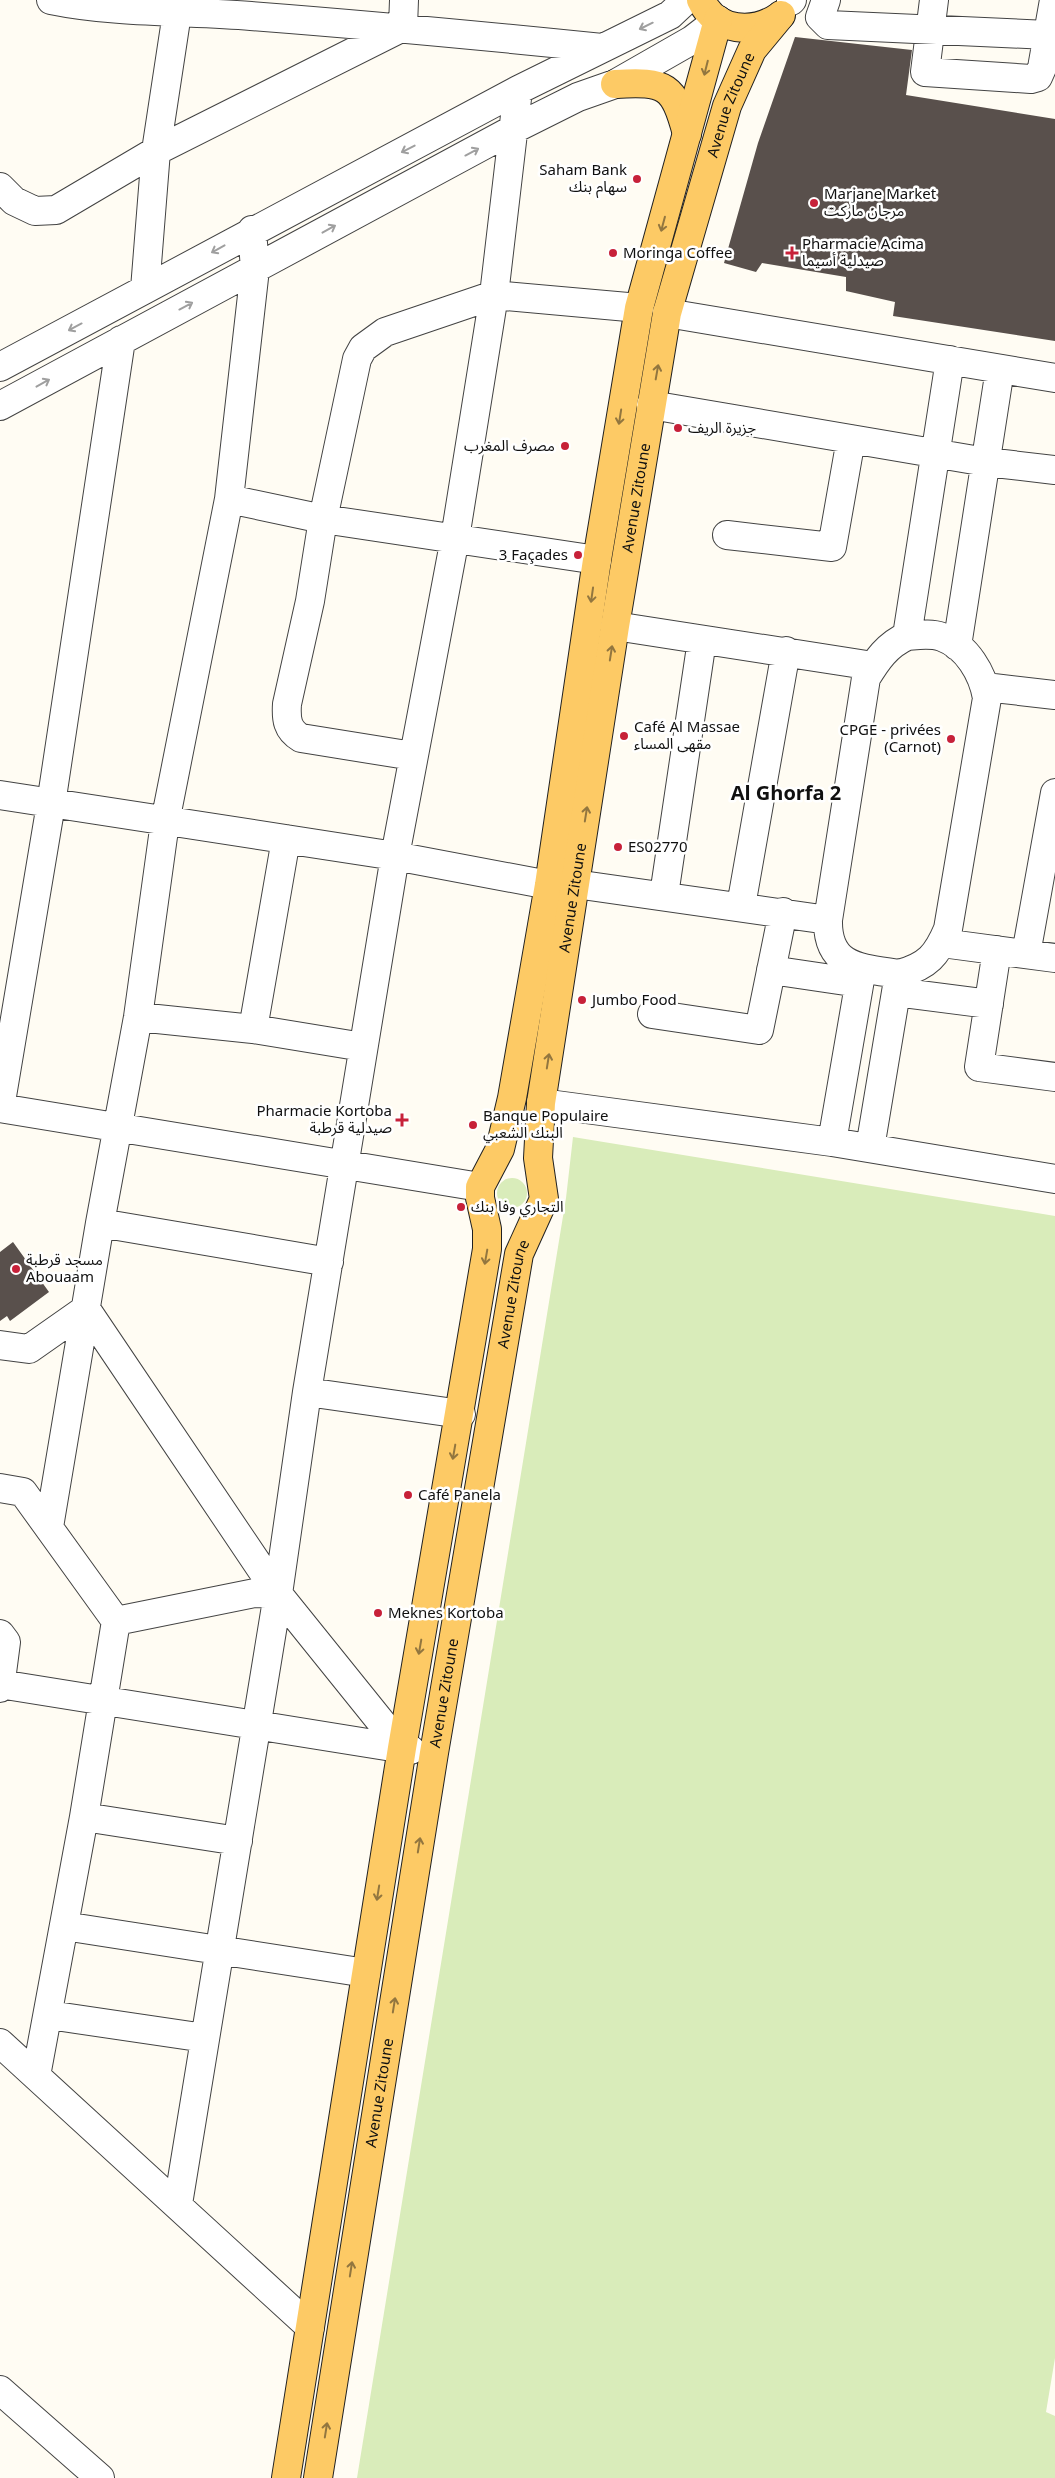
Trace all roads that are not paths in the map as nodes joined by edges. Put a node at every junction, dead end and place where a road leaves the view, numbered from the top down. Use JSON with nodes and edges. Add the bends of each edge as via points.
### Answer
{"nodes":[{"id":1,"x":51,"y":0,"type":"edge"},
{"id":2,"x":404,"y":0,"type":"edge"},
{"id":3,"x":686,"y":0,"type":"edge"},
{"id":4,"x":701,"y":0,"type":"edge"},
{"id":5,"x":826,"y":0,"type":"edge"},
{"id":6,"x":934,"y":0,"type":"edge"},
{"id":7,"x":1054,"y":0,"type":"edge"},
{"id":8,"x":789,"y":4,"type":"edge"},
{"id":9,"x":178,"y":5,"type":"edge"},
{"id":10,"x":718,"y":20,"type":"junction"},
{"id":11,"x":404,"y":27,"type":"junction"},
{"id":12,"x":930,"y":30,"type":"junction"},
{"id":13,"x":1048,"y":35,"type":"junction"},
{"id":14,"x":602,"y":48,"type":"junction"},
{"id":15,"x":615,"y":84,"type":"junction"},
{"id":16,"x":518,"y":90,"type":"junction"},
{"id":17,"x":512,"y":130,"type":"junction"},
{"id":18,"x":687,"y":134,"type":"junction"},
{"id":19,"x":156,"y":151,"type":"junction"},
{"id":20,"x":0,"y":187,"type":"edge"},
{"id":21,"x":252,"y":230,"type":"junction"},
{"id":22,"x":255,"y":269,"type":"junction"},
{"id":23,"x":145,"y":289,"type":"junction"},
{"id":24,"x":494,"y":295,"type":"junction"},
{"id":25,"x":640,"y":308,"type":"junction"},
{"id":26,"x":667,"y":313,"type":"junction"},
{"id":27,"x":121,"y":340,"type":"junction"},
{"id":28,"x":950,"y":360,"type":"junction"},
{"id":29,"x":0,"y":367,"type":"edge"},
{"id":30,"x":1000,"y":368,"type":"junction"},
{"id":31,"x":1055,"y":378,"type":"edge"},
{"id":32,"x":650,"y":405,"type":"junction"},
{"id":33,"x":0,"y":406,"type":"edge"},
{"id":34,"x":851,"y":439,"type":"junction"},
{"id":35,"x":936,"y":453,"type":"junction"},
{"id":36,"x":986,"y":462,"type":"junction"},
{"id":37,"x":1055,"y":470,"type":"edge"},
{"id":38,"x":230,"y":499,"type":"junction"},
{"id":39,"x":324,"y":519,"type":"junction"},
{"id":40,"x":727,"y":535,"type":"dead end"},
{"id":41,"x":455,"y":538,"type":"junction"},
{"id":42,"x":597,"y":560,"type":"junction"},
{"id":43,"x":615,"y":626,"type":"junction"},
{"id":44,"x":907,"y":636,"type":"junction"},
{"id":45,"x":702,"y":640,"type":"junction"},
{"id":46,"x":957,"y":646,"type":"junction"},
{"id":47,"x":786,"y":651,"type":"junction"},
{"id":48,"x":873,"y":666,"type":"junction"},
{"id":49,"x":985,"y":687,"type":"junction"},
{"id":50,"x":1055,"y":695,"type":"edge"},
{"id":51,"x":413,"y":756,"type":"junction"},
{"id":52,"x":1055,"y":793,"type":"edge"},
{"id":53,"x":0,"y":795,"type":"edge"},
{"id":54,"x":51,"y":804,"type":"junction"},
{"id":55,"x":165,"y":822,"type":"junction"},
{"id":56,"x":286,"y":840,"type":"junction"},
{"id":57,"x":395,"y":856,"type":"junction"},
{"id":58,"x":562,"y":884,"type":"junction"},
{"id":59,"x":664,"y":895,"type":"junction"},
{"id":60,"x":741,"y":906,"type":"junction"},
{"id":61,"x":782,"y":912,"type":"junction"},
{"id":62,"x":828,"y":920,"type":"junction"},
{"id":63,"x":942,"y":943,"type":"junction"},
{"id":64,"x":997,"y":950,"type":"junction"},
{"id":65,"x":1026,"y":954,"type":"junction"},
{"id":66,"x":1055,"y":958,"type":"edge"},
{"id":67,"x":771,"y":970,"type":"junction"},
{"id":68,"x":861,"y":976,"type":"junction"},
{"id":69,"x":898,"y":983,"type":"junction"},
{"id":70,"x":989,"y":1004,"type":"junction"},
{"id":71,"x":652,"y":1014,"type":"dead end"},
{"id":72,"x":138,"y":1017,"type":"junction"},
{"id":73,"x":253,"y":1029,"type":"junction"},
{"id":74,"x":363,"y":1047,"type":"junction"},
{"id":75,"x":1055,"y":1077,"type":"edge"},
{"id":76,"x":542,"y":1103,"type":"junction"},
{"id":77,"x":0,"y":1108,"type":"edge"},
{"id":78,"x":118,"y":1127,"type":"junction"},
{"id":79,"x":832,"y":1142,"type":"junction"},
{"id":80,"x":870,"y":1148,"type":"junction"},
{"id":81,"x":345,"y":1165,"type":"junction"},
{"id":82,"x":541,"y":1179,"type":"junction"},
{"id":83,"x":1055,"y":1179,"type":"edge"},
{"id":84,"x":485,"y":1188,"type":"junction"},
{"id":85,"x":540,"y":1209,"type":"junction"},
{"id":86,"x":100,"y":1223,"type":"junction"},
{"id":87,"x":330,"y":1262,"type":"junction"},
{"id":88,"x":86,"y":1308,"type":"junction"},
{"id":89,"x":0,"y":1345,"type":"edge"},
{"id":90,"x":307,"y":1392,"type":"junction"},
{"id":91,"x":460,"y":1414,"type":"junction"},
{"id":92,"x":0,"y":1488,"type":"edge"},
{"id":93,"x":48,"y":1528,"type":"junction"},
{"id":94,"x":278,"y":1594,"type":"junction"},
{"id":95,"x":116,"y":1621,"type":"junction"},
{"id":96,"x":0,"y":1634,"type":"edge"},
{"id":97,"x":0,"y":1684,"type":"edge"},
{"id":98,"x":0,"y":1688,"type":"edge"},
{"id":99,"x":102,"y":1699,"type":"junction"},
{"id":100,"x":256,"y":1725,"type":"junction"},
{"id":101,"x":402,"y":1748,"type":"junction"},
{"id":102,"x":434,"y":1753,"type":"junction"},
{"id":103,"x":84,"y":1817,"type":"junction"},
{"id":104,"x":238,"y":1841,"type":"junction"},
{"id":105,"x":64,"y":1926,"type":"junction"},
{"id":106,"x":219,"y":1951,"type":"junction"},
{"id":107,"x":366,"y":1973,"type":"junction"},
{"id":108,"x":49,"y":2014,"type":"junction"},
{"id":109,"x":205,"y":2038,"type":"junction"},
{"id":110,"x":0,"y":2043,"type":"edge"},
{"id":111,"x":36,"y":2076,"type":"junction"},
{"id":112,"x":178,"y":2204,"type":"junction"},
{"id":113,"x":310,"y":2327,"type":"junction"},
{"id":114,"x":0,"y":2390,"type":"edge"},
{"id":115,"x":100,"y":2478,"type":"edge"},
{"id":116,"x":286,"y":2478,"type":"edge"},
{"id":117,"x":318,"y":2478,"type":"edge"}],
"edges":[{"from":1,"to":9,"type":"street","via":[[95,8]]},
{"from":2,"to":11,"type":"street"},
{"from":3,"to":14,"type":"street","one_way":true,"via":[[670,15]]},
{"from":4,"to":10,"type":"main road"},
{"from":5,"to":12,"type":"street","via":[[820,17],[828,25]]},
{"from":6,"to":12,"type":"street"},
{"from":7,"to":13,"type":"street"},
{"from":8,"to":10,"type":"main road","via":[[757,28],[744,29]]},
{"from":8,"to":26,"type":"main road","name":"Avenue Zitoune","via":[[752,50],[727,106]]},
{"from":9,"to":11,"type":"street"},
{"from":9,"to":19,"type":"street"},
{"from":10,"to":15,"type":"street","via":[[692,40]]},
{"from":10,"to":18,"type":"main road","name":"Avenue Zitoune","one_way":true},
{"from":11,"to":14,"type":"street"},
{"from":11,"to":19,"type":"street"},
{"from":12,"to":13,"type":"street"},
{"from":12,"to":13,"type":"street","via":[[925,72],[1031,80],[1038,77],[1042,68]]},
{"from":14,"to":16,"type":"street"},
{"from":15,"to":17,"type":"street","via":[[578,97]]},
{"from":15,"to":18,"type":"main road","via":[[644,82],[666,90],[680,106]]},
{"from":16,"to":17,"type":"street"},
{"from":16,"to":21,"type":"street","one_way":true},
{"from":22,"to":17,"type":"street","one_way":true},
{"from":17,"to":24,"type":"street"},
{"from":18,"to":25,"type":"main road","name":"Avenue Zitoune","one_way":true},
{"from":19,"to":20,"type":"street","via":[[56,210],[34,211],[14,201]]},
{"from":19,"to":23,"type":"street"},
{"from":21,"to":22,"type":"street"},
{"from":21,"to":23,"type":"street","one_way":true},
{"from":27,"to":22,"type":"street","one_way":true},
{"from":22,"to":38,"type":"street"},
{"from":23,"to":29,"type":"street","one_way":true},
{"from":24,"to":25,"type":"street"},
{"from":24,"to":39,"type":"street","via":[[385,332],[363,348],[352,379]]},
{"from":24,"to":41,"type":"street"},
{"from":25,"to":42,"type":"main road","name":"Avenue Zitoune","one_way":true},
{"from":26,"to":28,"type":"street"},
{"from":32,"to":26,"type":"main road","name":"Avenue Zitoune","one_way":true},
{"from":33,"to":27,"type":"street","one_way":true},
{"from":27,"to":54,"type":"street"},
{"from":28,"to":30,"type":"street"},
{"from":28,"to":35,"type":"street"},
{"from":30,"to":31,"type":"street"},
{"from":30,"to":36,"type":"street"},
{"from":32,"to":34,"type":"street"},
{"from":32,"to":43,"type":"main road","name":"Avenue Zitoune"},
{"from":34,"to":35,"type":"street"},
{"from":34,"to":40,"type":"street","via":[[832,547]]},
{"from":35,"to":36,"type":"street"},
{"from":35,"to":44,"type":"street"},
{"from":36,"to":37,"type":"street"},
{"from":36,"to":46,"type":"street"},
{"from":38,"to":39,"type":"street"},
{"from":38,"to":55,"type":"street"},
{"from":39,"to":41,"type":"street"},
{"from":39,"to":51,"type":"street","via":[[287,704],[288,724],[292,733],[301,738]]},
{"from":41,"to":42,"type":"street"},
{"from":41,"to":51,"type":"street"},
{"from":42,"to":58,"type":"main road","name":"Avenue Zitoune","one_way":true},
{"from":43,"to":45,"type":"street"},
{"from":58,"to":43,"type":"main road","name":"Avenue Zitoune","one_way":true},
{"from":44,"to":46,"type":"street","via":[[942,637]]},
{"from":44,"to":48,"type":"street","via":[[884,651]]},
{"from":45,"to":47,"type":"street"},
{"from":45,"to":59,"type":"street"},
{"from":46,"to":49,"type":"street","via":[[978,671]]},
{"from":47,"to":48,"type":"street"},
{"from":47,"to":60,"type":"street"},
{"from":48,"to":62,"type":"street","via":[[865,685]]},
{"from":49,"to":50,"type":"street"},
{"from":49,"to":63,"type":"street","via":[[987,698],[948,929]]},
{"from":51,"to":57,"type":"street"},
{"from":52,"to":65,"type":"street"},
{"from":53,"to":54,"type":"street"},
{"from":54,"to":55,"type":"street"},
{"from":54,"to":77,"type":"street"},
{"from":55,"to":56,"type":"street"},
{"from":55,"to":72,"type":"street"},
{"from":56,"to":57,"type":"street"},
{"from":56,"to":73,"type":"street"},
{"from":57,"to":58,"type":"street"},
{"from":57,"to":74,"type":"street"},
{"from":58,"to":59,"type":"street"},
{"from":76,"to":58,"type":"main road","name":"Avenue Zitoune","one_way":true},
{"from":58,"to":84,"type":"main road","name":"Avenue Zitoune","via":[[500,1150]]},
{"from":59,"to":60,"type":"street"},
{"from":60,"to":61,"type":"street"},
{"from":61,"to":62,"type":"street"},
{"from":61,"to":67,"type":"street"},
{"from":62,"to":68,"type":"street","via":[[832,947]]},
{"from":63,"to":64,"type":"street"},
{"from":63,"to":69,"type":"street","via":[[925,965]]},
{"from":64,"to":65,"type":"street"},
{"from":64,"to":70,"type":"street"},
{"from":65,"to":66,"type":"street"},
{"from":67,"to":68,"type":"street"},
{"from":67,"to":71,"type":"street","via":[[759,1030]]},
{"from":68,"to":69,"type":"street"},
{"from":68,"to":79,"type":"street"},
{"from":69,"to":70,"type":"street"},
{"from":69,"to":80,"type":"street"},
{"from":70,"to":75,"type":"street","via":[[979,1067]]},
{"from":72,"to":73,"type":"street"},
{"from":72,"to":78,"type":"street"},
{"from":73,"to":74,"type":"street"},
{"from":74,"to":81,"type":"street"},
{"from":76,"to":79,"type":"street"},
{"from":76,"to":82,"type":"main road","name":"Avenue Zitoune","via":[[538,1158]]},
{"from":77,"to":78,"type":"street"},
{"from":78,"to":81,"type":"street"},
{"from":78,"to":86,"type":"street"},
{"from":79,"to":80,"type":"street"},
{"from":80,"to":83,"type":"street"},
{"from":81,"to":84,"type":"street"},
{"from":81,"to":87,"type":"street"},
{"from":82,"to":84,"type":"main road","via":[[536,1170],[508,1160]]},
{"from":82,"to":85,"type":"main road","name":"Avenue Zitoune","via":[[544,1199]]},
{"from":84,"to":85,"type":"main road","via":[[491,1217],[501,1223],[523,1223]]},
{"from":84,"to":91,"type":"main road","name":"Avenue Zitoune","one_way":true,"via":[[487,1249]]},
{"from":85,"to":102,"type":"main road","name":"Avenue Zitoune","via":[[519,1254]]},
{"from":86,"to":87,"type":"street"},
{"from":86,"to":88,"type":"street"},
{"from":87,"to":90,"type":"street"},
{"from":88,"to":89,"type":"street","via":[[29,1349]]},
{"from":88,"to":93,"type":"street"},
{"from":88,"to":94,"type":"street"},
{"from":90,"to":91,"type":"street"},
{"from":90,"to":94,"type":"street"},
{"from":91,"to":101,"type":"main road","name":"Avenue Zitoune","one_way":true},
{"from":92,"to":93,"type":"street","via":[[22,1492]]},
{"from":93,"to":95,"type":"street"},
{"from":94,"to":95,"type":"street","via":[[255,1593]]},
{"from":94,"to":100,"type":"street"},
{"from":94,"to":101,"type":"street"},
{"from":95,"to":99,"type":"street"},
{"from":96,"to":97,"type":"street","via":[[6,1642]]},
{"from":97,"to":98,"type":"street"},
{"from":97,"to":99,"type":"street"},
{"from":99,"to":100,"type":"street"},
{"from":99,"to":103,"type":"street"},
{"from":100,"to":101,"type":"street"},
{"from":100,"to":104,"type":"street"},
{"from":101,"to":102,"type":"street"},
{"from":101,"to":107,"type":"main road","name":"Avenue Zitoune","one_way":true},
{"from":117,"to":102,"type":"main road","name":"Avenue Zitoune","one_way":true},
{"from":103,"to":104,"type":"street"},
{"from":103,"to":105,"type":"street"},
{"from":104,"to":106,"type":"street"},
{"from":105,"to":106,"type":"street"},
{"from":105,"to":108,"type":"street"},
{"from":106,"to":107,"type":"street"},
{"from":106,"to":109,"type":"street"},
{"from":107,"to":113,"type":"main road","name":"Avenue Zitoune"},
{"from":108,"to":109,"type":"street"},
{"from":108,"to":111,"type":"street"},
{"from":109,"to":112,"type":"street"},
{"from":110,"to":111,"type":"street"},
{"from":111,"to":112,"type":"street"},
{"from":112,"to":113,"type":"street"},
{"from":113,"to":116,"type":"main road","name":"Avenue Zitoune"},
{"from":114,"to":115,"type":"street"}]}
